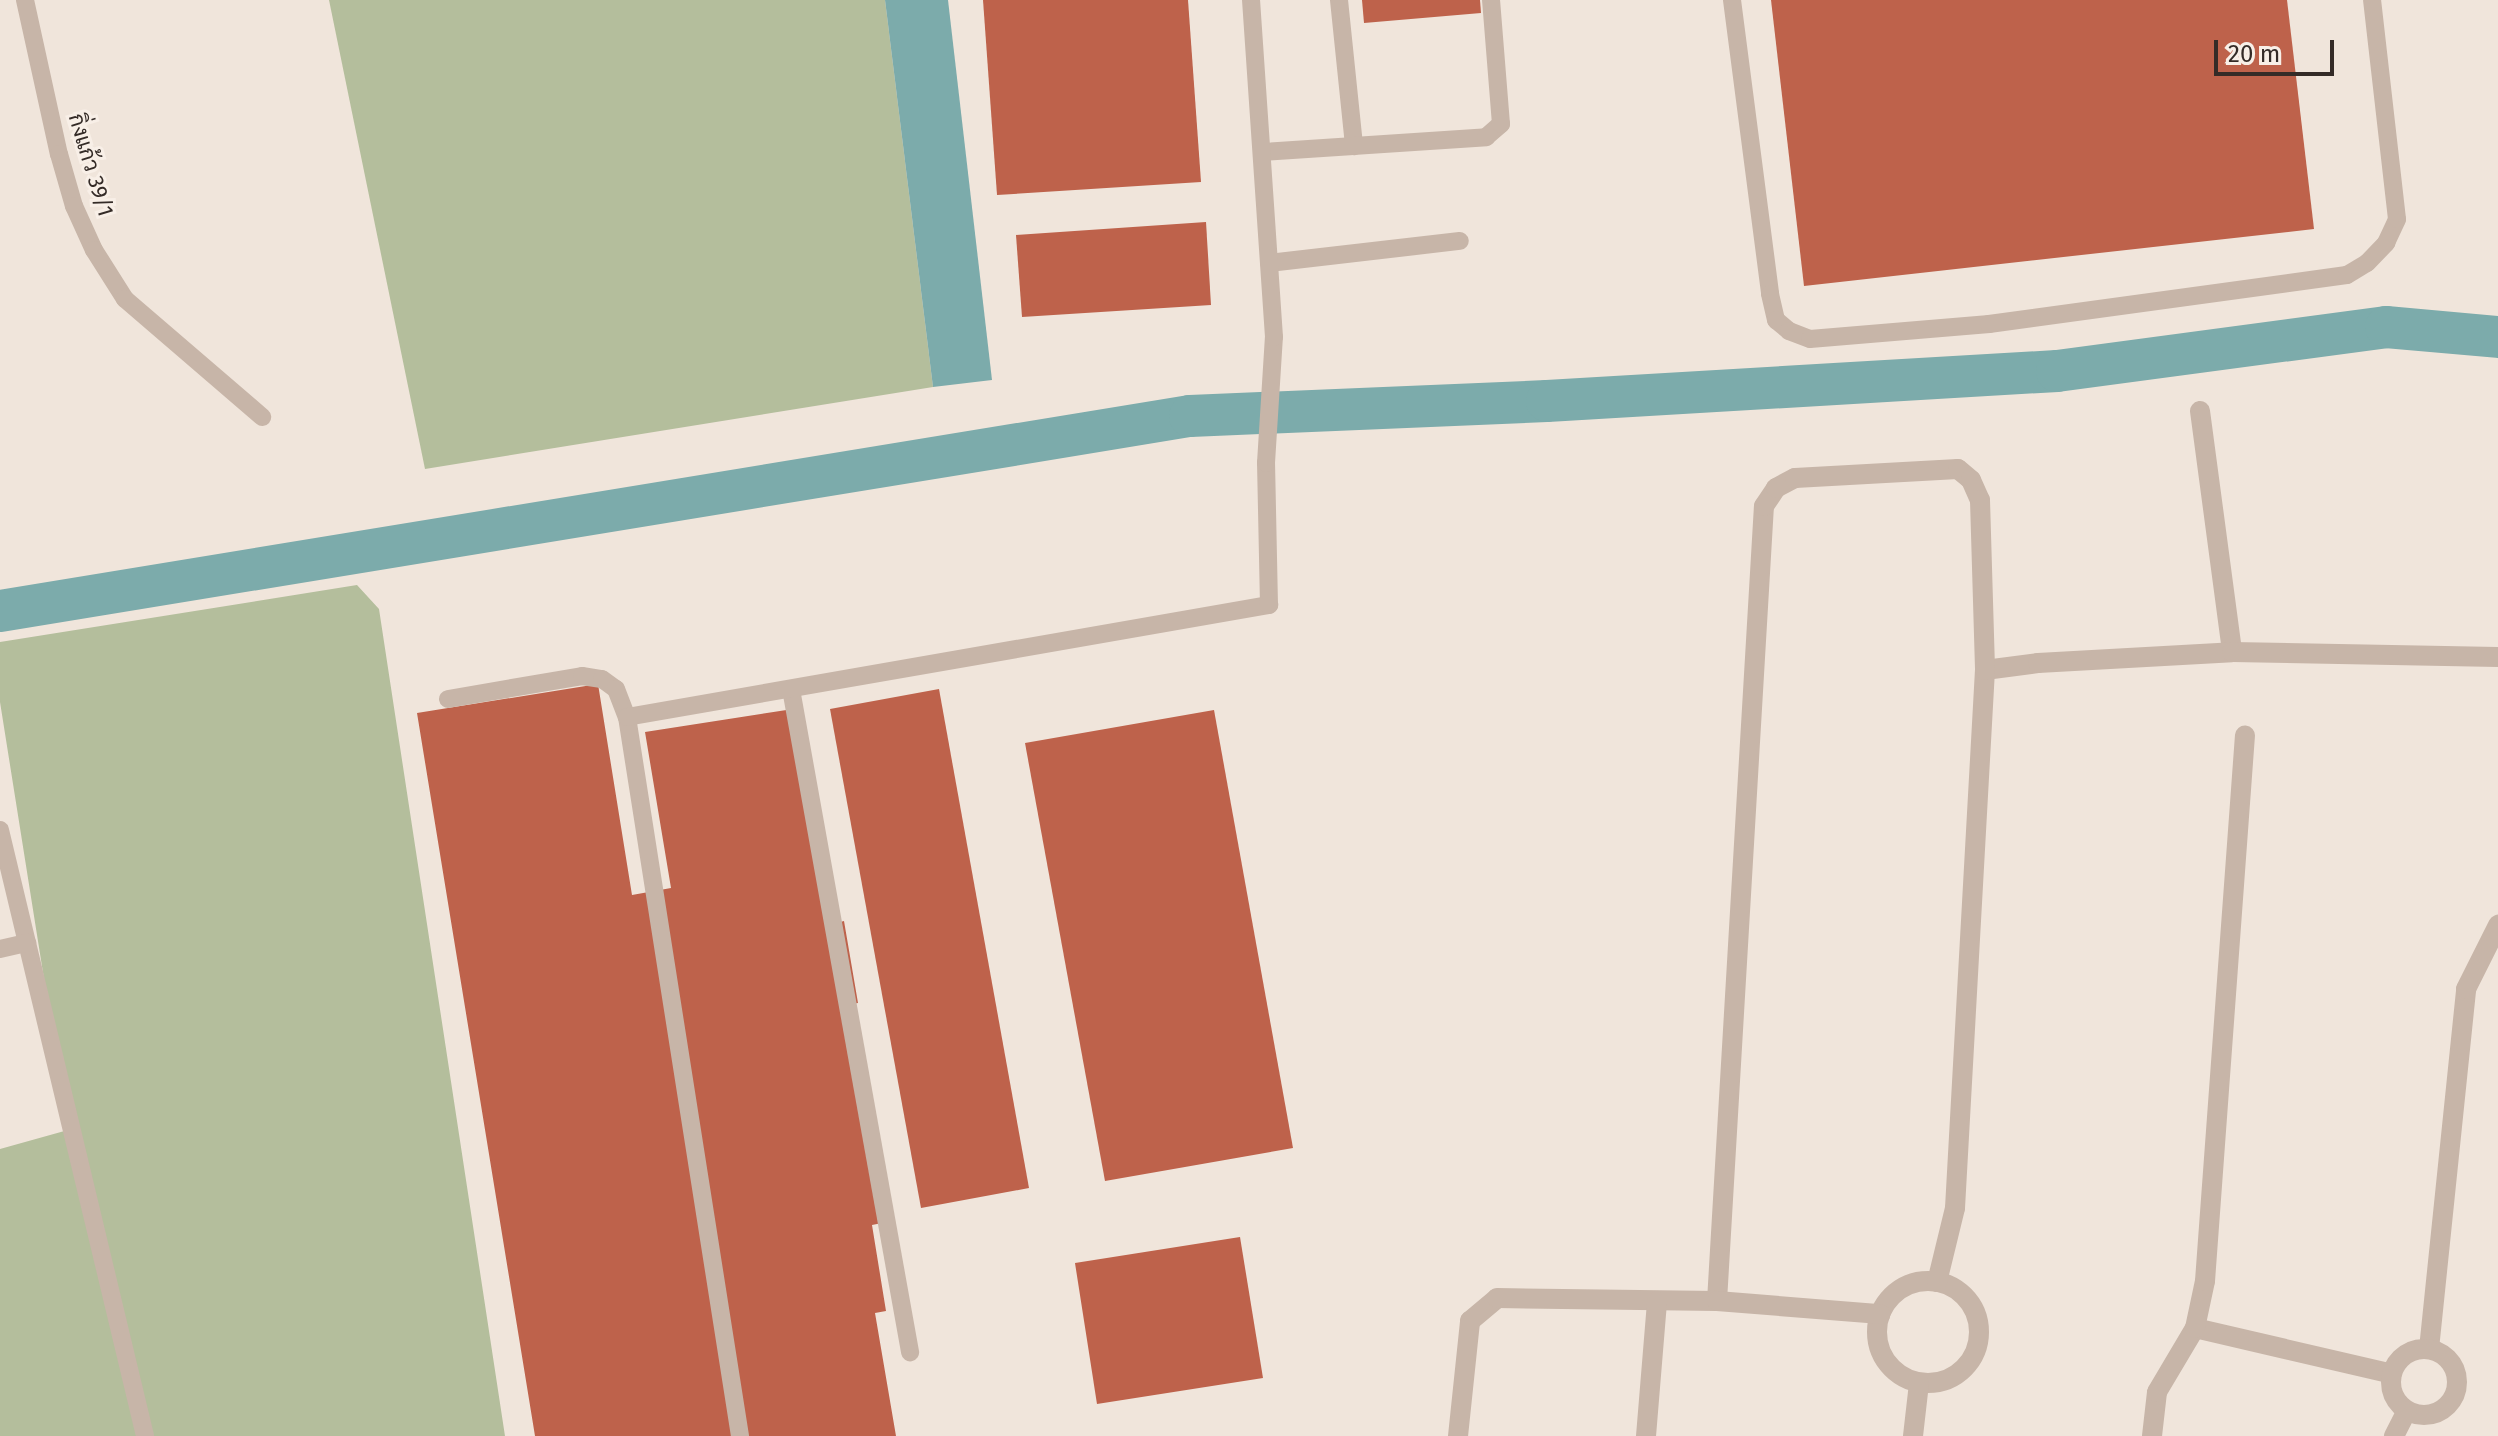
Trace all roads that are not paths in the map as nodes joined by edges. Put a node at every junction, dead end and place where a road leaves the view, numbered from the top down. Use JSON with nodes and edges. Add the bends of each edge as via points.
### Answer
{"nodes":[{"id":1,"x":25,"y":0,"type":"edge"},
{"id":2,"x":1251,"y":0,"type":"edge"},
{"id":3,"x":1339,"y":0,"type":"edge"},
{"id":4,"x":1491,"y":0,"type":"edge"},
{"id":5,"x":1732,"y":0,"type":"edge"},
{"id":6,"x":2372,"y":0,"type":"edge"},
{"id":7,"x":1354,"y":146,"type":"junction"},
{"id":8,"x":1263,"y":152,"type":"junction"},
{"id":9,"x":1460,"y":241,"type":"dead end"},
{"id":10,"x":1269,"y":263,"type":"junction"},
{"id":11,"x":2200,"y":411,"type":"dead end"},
{"id":12,"x":262,"y":417,"type":"dead end"},
{"id":13,"x":2232,"y":652,"type":"junction"},
{"id":14,"x":2498,"y":657,"type":"edge"},
{"id":15,"x":1985,"y":670,"type":"junction"},
{"id":16,"x":791,"y":689,"type":"junction"},
{"id":17,"x":448,"y":699,"type":"dead end"},
{"id":18,"x":627,"y":717,"type":"junction"},
{"id":19,"x":2245,"y":735,"type":"dead end"},
{"id":20,"x":0,"y":830,"type":"edge"},
{"id":21,"x":2498,"y":925,"type":"edge"},
{"id":22,"x":27,"y":943,"type":"junction"},
{"id":23,"x":0,"y":949,"type":"edge"},
{"id":24,"x":1937,"y":1282,"type":"junction"},
{"id":25,"x":1657,"y":1301,"type":"junction"},
{"id":26,"x":1717,"y":1301,"type":"junction"},
{"id":27,"x":1880,"y":1314,"type":"junction"},
{"id":28,"x":2195,"y":1328,"type":"junction"},
{"id":29,"x":2429,"y":1349,"type":"junction"},
{"id":30,"x":910,"y":1352,"type":"dead end"},
{"id":31,"x":2392,"y":1374,"type":"junction"},
{"id":32,"x":1919,"y":1383,"type":"junction"},
{"id":33,"x":2407,"y":1411,"type":"junction"},
{"id":34,"x":145,"y":1436,"type":"edge"},
{"id":35,"x":740,"y":1436,"type":"edge"},
{"id":36,"x":1458,"y":1436,"type":"edge"},
{"id":37,"x":1646,"y":1436,"type":"edge"},
{"id":38,"x":1913,"y":1436,"type":"edge"},
{"id":39,"x":2152,"y":1436,"type":"edge"},
{"id":40,"x":2394,"y":1436,"type":"edge"}],
"edges":[{"from":1,"to":12,"type":"lane","name":"กิ่งแก้ว 39/1","via":[[59,154],[94,250],[125,299]]},
{"from":2,"to":8,"type":"lane"},
{"from":3,"to":7,"type":"lane"},
{"from":4,"to":7,"type":"lane","via":[[1501,124],[1486,137]]},
{"from":5,"to":6,"type":"lane","via":[[1770,294],[1776,320],[1810,339],[1989,324],[2347,275],[2367,263],[2386,243],[2397,219]]},
{"from":7,"to":8,"type":"lane"},
{"from":8,"to":10,"type":"lane"},
{"from":9,"to":10,"type":"lane"},
{"from":10,"to":16,"type":"lane","via":[[1274,337],[1266,463],[1269,605]]},
{"from":11,"to":13,"type":"street"},
{"from":13,"to":14,"type":"street"},
{"from":13,"to":15,"type":"street"},
{"from":15,"to":24,"type":"street","via":[[1955,1208]]},
{"from":15,"to":26,"type":"street","via":[[1980,500],[1971,480],[1958,469],[1795,478],[1776,488],[1764,506]]},
{"from":16,"to":18,"type":"lane"},
{"from":16,"to":30,"type":"lane"},
{"from":17,"to":18,"type":"lane","via":[[582,676],[602,679],[616,689]]},
{"from":18,"to":35,"type":"lane"},
{"from":19,"to":28,"type":"street","via":[[2205,1281]]},
{"from":20,"to":22,"type":"lane"},
{"from":21,"to":29,"type":"street","via":[[2466,989]]},
{"from":22,"to":23,"type":"lane"},
{"from":22,"to":34,"type":"lane"},
{"from":24,"to":27,"type":"street","via":[[1902,1287]]},
{"from":24,"to":32,"type":"street","via":[[1968,1299],[1977,1315],[1978,1342],[1968,1366],[1954,1378]]},
{"from":25,"to":26,"type":"street"},
{"from":25,"to":36,"type":"street","via":[[1497,1298],[1484,1306],[1470,1321]]},
{"from":25,"to":37,"type":"street"},
{"from":26,"to":27,"type":"street"},
{"from":27,"to":32,"type":"street","via":[[1876,1332],[1884,1357],[1902,1377]]},
{"from":28,"to":31,"type":"street"},
{"from":28,"to":39,"type":"street","via":[[2157,1392]]},
{"from":29,"to":31,"type":"street","via":[[2402,1357]]},
{"from":29,"to":33,"type":"street","via":[[2448,1359],[2456,1389],[2437,1412]]},
{"from":31,"to":33,"type":"street","via":[[2393,1394]]},
{"from":32,"to":38,"type":"street"},
{"from":33,"to":40,"type":"street"}]}
